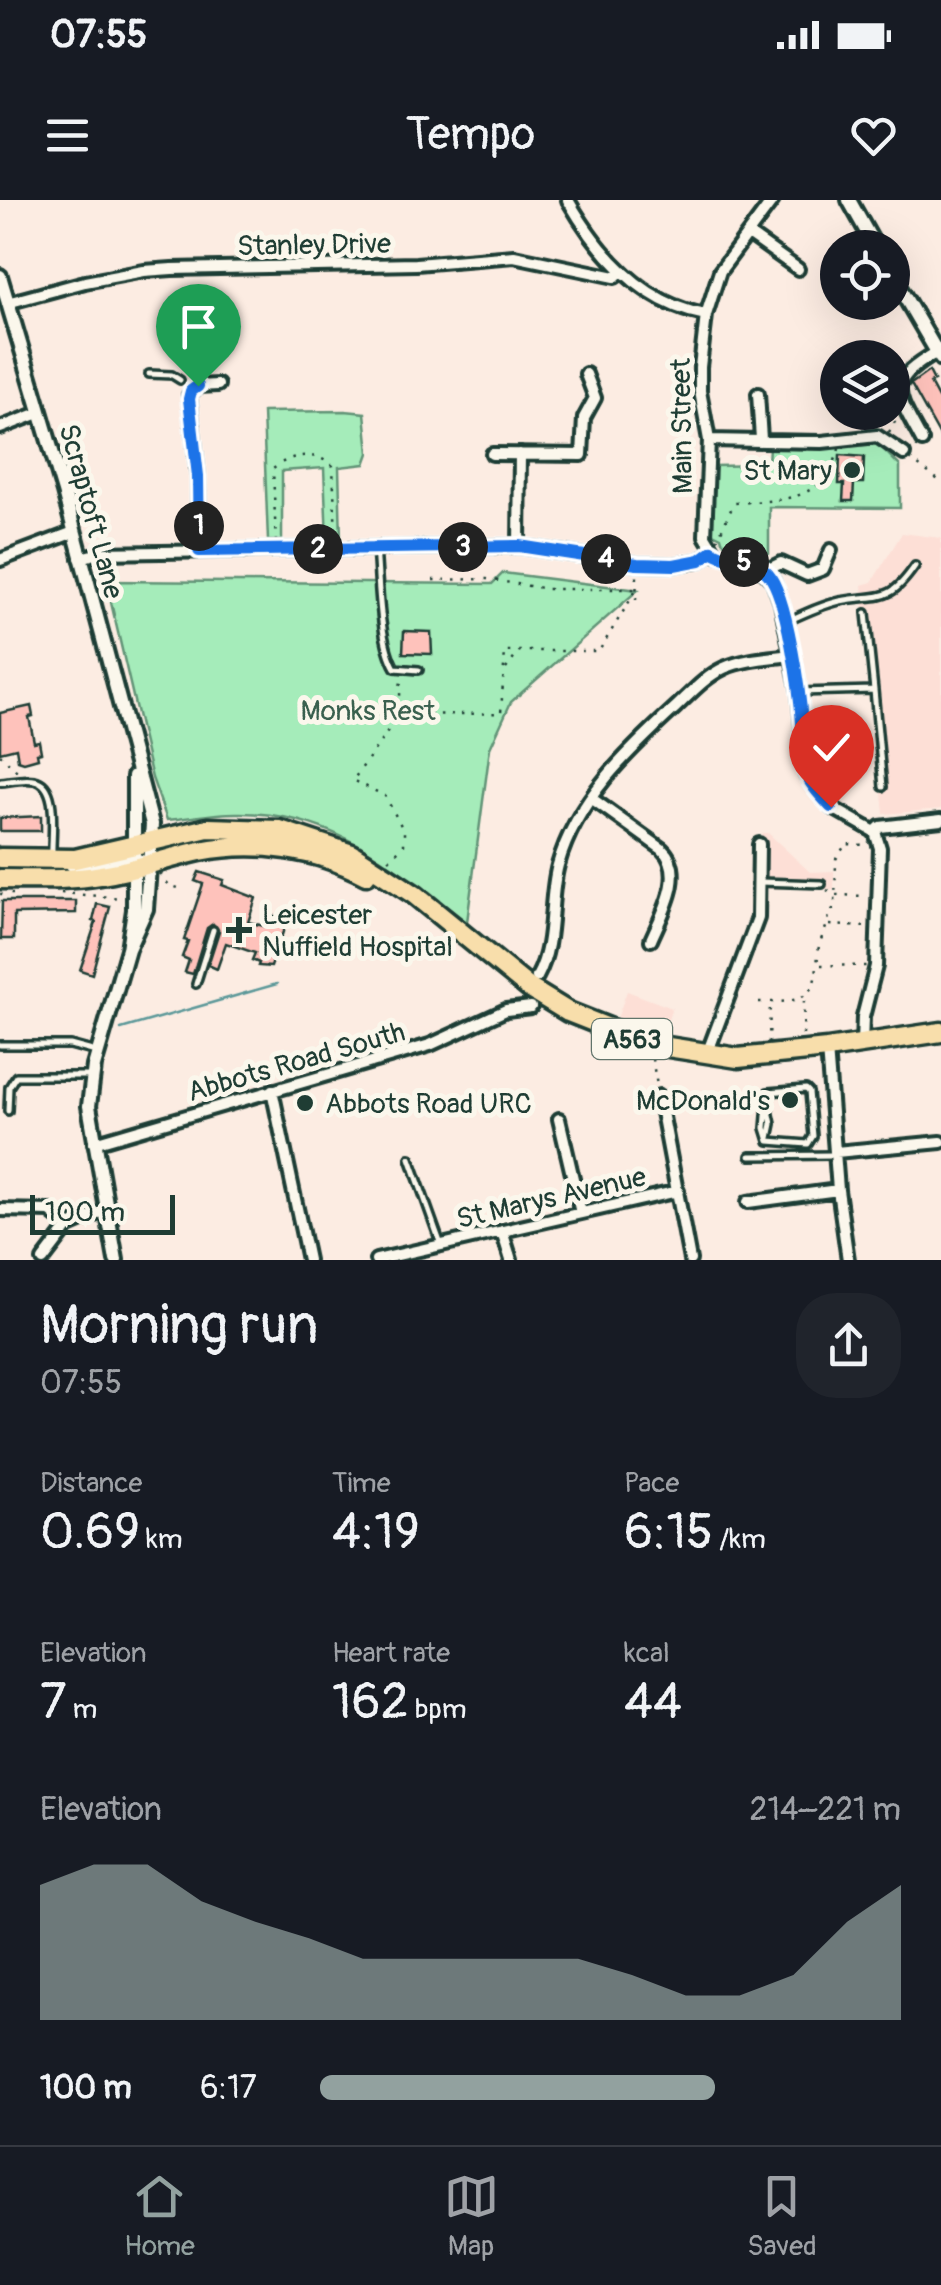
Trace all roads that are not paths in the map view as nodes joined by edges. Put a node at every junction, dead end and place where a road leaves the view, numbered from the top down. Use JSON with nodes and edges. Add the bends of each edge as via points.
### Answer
{"nodes":[{"id":1,"x":568,"y":200,"type":"edge"},
{"id":2,"x":774,"y":200,"type":"edge"},
{"id":3,"x":849,"y":200,"type":"edge"},
{"id":4,"x":866,"y":230,"type":"edge"},
{"id":5,"x":750,"y":235,"type":"junction"},
{"id":6,"x":798,"y":269,"type":"dead end"},
{"id":7,"x":620,"y":272,"type":"junction"},
{"id":8,"x":1,"y":281,"type":"edge"},
{"id":9,"x":7,"y":303,"type":"junction"},
{"id":10,"x":910,"y":306,"type":"edge"},
{"id":11,"x":706,"y":315,"type":"junction"},
{"id":12,"x":939,"y":355,"type":"edge"},
{"id":13,"x":149,"y":374,"type":"dead end"},
{"id":14,"x":586,"y":374,"type":"dead end"},
{"id":15,"x":180,"y":380,"type":"joint"},
{"id":16,"x":218,"y":385,"type":"dead end"},
{"id":17,"x":191,"y":391,"type":"junction"},
{"id":18,"x":758,"y":394,"type":"dead end"},
{"id":19,"x":39,"y":413,"type":"junction"},
{"id":20,"x":0,"y":428,"type":"edge"},
{"id":21,"x":761,"y":439,"type":"junction"},
{"id":22,"x":709,"y":440,"type":"junction"},
{"id":23,"x":922,"y":442,"type":"dead end"},
{"id":24,"x":492,"y":454,"type":"dead end"},
{"id":25,"x":520,"y":454,"type":"junction"},
{"id":26,"x":904,"y":454,"type":"road end"},
{"id":27,"x":74,"y":532,"type":"junction"},
{"id":28,"x":519,"y":546,"type":"junction"},
{"id":29,"x":376,"y":548,"type":"junction"},
{"id":30,"x":831,"y":550,"type":"dead end"},
{"id":31,"x":199,"y":551,"type":"junction"},
{"id":32,"x":712,"y":551,"type":"junction"},
{"id":33,"x":80,"y":558,"type":"junction"},
{"id":34,"x":0,"y":560,"type":"edge"},
{"id":35,"x":915,"y":566,"type":"dead end"},
{"id":36,"x":765,"y":572,"type":"junction"},
{"id":37,"x":866,"y":614,"type":"dead end"},
{"id":38,"x":785,"y":622,"type":"junction"},
{"id":39,"x":792,"y":655,"type":"junction"},
{"id":40,"x":419,"y":670,"type":"dead end"},
{"id":41,"x":874,"y":690,"type":"junction"},
{"id":42,"x":799,"y":692,"type":"junction"},
{"id":43,"x":134,"y":760,"type":"junction"},
{"id":44,"x":1,"y":782,"type":"edge"},
{"id":45,"x":884,"y":786,"type":"dead end"},
{"id":46,"x":590,"y":798,"type":"junction"},
{"id":47,"x":941,"y":820,"type":"edge"},
{"id":48,"x":875,"y":832,"type":"junction"},
{"id":49,"x":760,"y":844,"type":"dead end"},
{"id":50,"x":143,"y":854,"type":"junction"},
{"id":51,"x":0,"y":858,"type":"edge"},
{"id":52,"x":54,"y":859,"type":"junction"},
{"id":53,"x":0,"y":879,"type":"edge"},
{"id":54,"x":760,"y":882,"type":"junction"},
{"id":55,"x":822,"y":884,"type":"road end"},
{"id":56,"x":213,"y":930,"type":"dead end"},
{"id":57,"x":464,"y":938,"type":"junction"},
{"id":58,"x":651,"y":940,"type":"dead end"},
{"id":59,"x":128,"y":949,"type":"junction"},
{"id":60,"x":537,"y":976,"type":"dead end"},
{"id":61,"x":196,"y":984,"type":"dead end"},
{"id":62,"x":504,"y":994,"type":"dead end"},
{"id":63,"x":531,"y":1007,"type":"dead end"},
{"id":64,"x":506,"y":1010,"type":"junction"},
{"id":65,"x":941,"y":1032,"type":"edge"},
{"id":66,"x":862,"y":1044,"type":"junction"},
{"id":67,"x":0,"y":1045,"type":"edge"},
{"id":68,"x":828,"y":1049,"type":"junction"},
{"id":69,"x":98,"y":1052,"type":"junction"},
{"id":70,"x":707,"y":1055,"type":"junction"},
{"id":71,"x":92,"y":1076,"type":"junction"},
{"id":72,"x":272,"y":1090,"type":"junction"},
{"id":73,"x":659,"y":1096,"type":"road end"},
{"id":74,"x":8,"y":1111,"type":"dead end"},
{"id":75,"x":559,"y":1119,"type":"dead end"},
{"id":76,"x":834,"y":1130,"type":"junction"},
{"id":77,"x":812,"y":1136,"type":"junction"},
{"id":78,"x":941,"y":1142,"type":"edge"},
{"id":79,"x":94,"y":1144,"type":"junction"},
{"id":80,"x":836,"y":1154,"type":"junction"},
{"id":81,"x":750,"y":1156,"type":"dead end"},
{"id":82,"x":410,"y":1158,"type":"dead end"},
{"id":83,"x":838,"y":1190,"type":"junction"},
{"id":84,"x":678,"y":1192,"type":"junction"},
{"id":85,"x":748,"y":1202,"type":"dead end"},
{"id":86,"x":0,"y":1210,"type":"edge"},
{"id":87,"x":106,"y":1210,"type":"junction"},
{"id":88,"x":581,"y":1214,"type":"junction"},
{"id":89,"x":69,"y":1226,"type":"junction"},
{"id":90,"x":502,"y":1232,"type":"junction"},
{"id":91,"x":441,"y":1245,"type":"junction"},
{"id":92,"x":43,"y":1260,"type":"edge"},
{"id":93,"x":116,"y":1260,"type":"edge"},
{"id":94,"x":308,"y":1260,"type":"edge"},
{"id":95,"x":376,"y":1260,"type":"edge"},
{"id":96,"x":511,"y":1260,"type":"edge"},
{"id":97,"x":690,"y":1260,"type":"edge"},
{"id":98,"x":848,"y":1260,"type":"edge"}],
"edges":[{"from":1,"to":7,"type":"street"},
{"from":2,"to":5,"type":"street","name":"Main Street"},
{"from":3,"to":4,"type":"street"},
{"from":5,"to":6,"type":"street"},
{"from":5,"to":11,"type":"street","name":"Main Street","via":[[720,271]]},
{"from":7,"to":9,"type":"street","name":"Stanley Drive","via":[[601,275],[514,256],[158,270]]},
{"from":7,"to":11,"type":"street","via":[[684,312]]},
{"from":8,"to":9,"type":"street","name":"Scraptoft Lane"},
{"from":9,"to":19,"type":"street","name":"Scraptoft Lane"},
{"from":10,"to":12,"type":"street"},
{"from":11,"to":22,"type":"street","name":"Main Street","via":[[700,379]]},
{"from":12,"to":23,"type":"street","via":[[902,377],[900,396]]},
{"from":13,"to":15,"type":"lane"},
{"from":14,"to":25,"type":"street","via":[[595,398],[584,418],[582,455]]},
{"from":15,"to":17,"type":"street"},
{"from":16,"to":17,"type":"street"},
{"from":17,"to":31,"type":"street"},
{"from":18,"to":21,"type":"street"},
{"from":19,"to":20,"type":"street"},
{"from":19,"to":27,"type":"street","name":"Scraptoft Lane"},
{"from":21,"to":22,"type":"street"},
{"from":21,"to":26,"type":"street","via":[[877,436]]},
{"from":22,"to":32,"type":"street","name":"Main Street","via":[[705,536]]},
{"from":24,"to":25,"type":"street"},
{"from":25,"to":28,"type":"street"},
{"from":27,"to":33,"type":"street","name":"Scraptoft Lane"},
{"from":27,"to":34,"type":"street"},
{"from":28,"to":29,"type":"street"},
{"from":28,"to":32,"type":"street","via":[[637,564],[684,564]]},
{"from":29,"to":31,"type":"street"},
{"from":29,"to":40,"type":"lane","via":[[387,648],[396,668]]},
{"from":30,"to":36,"type":"street","via":[[823,569],[807,575],[780,562]]},
{"from":31,"to":33,"type":"street"},
{"from":32,"to":36,"type":"street"},
{"from":33,"to":43,"type":"street","name":"Scraptoft Lane"},
{"from":35,"to":38,"type":"lane","via":[[888,594],[831,604]]},
{"from":36,"to":38,"type":"street"},
{"from":37,"to":41,"type":"lane"},
{"from":38,"to":39,"type":"street"},
{"from":39,"to":42,"type":"street"},
{"from":39,"to":46,"type":"street","via":[[712,675],[646,734]]},
{"from":41,"to":42,"type":"lane"},
{"from":41,"to":45,"type":"lane"},
{"from":42,"to":48,"type":"street","via":[[806,775],[831,807]]},
{"from":43,"to":50,"type":"street","name":"Scraptoft Lane"},
{"from":43,"to":50,"type":"street","name":"Scraptoft Lane","via":[[148,804]]},
{"from":44,"to":52,"type":"lane","via":[[26,780],[51,793]]},
{"from":46,"to":58,"type":"street","via":[[672,860],[674,875]]},
{"from":46,"to":60,"type":"street","via":[[559,863],[548,949]]},
{"from":47,"to":48,"type":"street"},
{"from":48,"to":66,"type":"street","via":[[876,966]]},
{"from":49,"to":54,"type":"street"},
{"from":50,"to":52,"type":"highway","number":"A563"},
{"from":50,"to":53,"type":"highway","number":"A563","via":[[74,878]]},
{"from":50,"to":57,"type":"highway","number":"A563","via":[[280,848],[348,866]]},
{"from":50,"to":57,"type":"highway","number":"A563","via":[[232,826],[280,830],[318,840],[378,870]]},
{"from":50,"to":59,"type":"street","name":"Scraptoft Lane"},
{"from":50,"to":59,"type":"street","name":"Scraptoft Lane","via":[[145,914]]},
{"from":51,"to":52,"type":"highway","number":"A563"},
{"from":54,"to":55,"type":"lane"},
{"from":54,"to":70,"type":"street","via":[[758,918]]},
{"from":56,"to":61,"type":"lane"},
{"from":57,"to":70,"type":"highway","number":"A563","via":[[568,1012],[649,1044]]},
{"from":59,"to":69,"type":"street","name":"Scraptoft Lane"},
{"from":62,"to":64,"type":"street"},
{"from":63,"to":64,"type":"street","name":"Abbots Road South"},
{"from":64,"to":72,"type":"street","name":"Abbots Road South","via":[[430,1045]]},
{"from":65,"to":66,"type":"highway","number":"A563"},
{"from":66,"to":68,"type":"highway","number":"A563"},
{"from":67,"to":69,"type":"lane"},
{"from":68,"to":70,"type":"highway","number":"A563","via":[[769,1057]]},
{"from":68,"to":76,"type":"street"},
{"from":69,"to":71,"type":"street","name":"Scraptoft Lane"},
{"from":71,"to":74,"type":"lane","via":[[16,1076]]},
{"from":71,"to":79,"type":"street","name":"Scraptoft Lane"},
{"from":72,"to":79,"type":"street","name":"Abbots Road South"},
{"from":72,"to":94,"type":"street"},
{"from":73,"to":84,"type":"street"},
{"from":75,"to":88,"type":"street"},
{"from":76,"to":77,"type":"lane"},
{"from":76,"to":80,"type":"street"},
{"from":77,"to":77,"type":"lane","via":[[809,1092],[768,1092],[768,1141],[808,1144]]},
{"from":78,"to":80,"type":"street"},
{"from":79,"to":87,"type":"street","name":"Scraptoft Lane"},
{"from":80,"to":81,"type":"lane"},
{"from":80,"to":83,"type":"street"},
{"from":82,"to":91,"type":"lane"},
{"from":83,"to":85,"type":"street"},
{"from":83,"to":98,"type":"street"},
{"from":84,"to":88,"type":"street","name":"St Marys Avenue"},
{"from":84,"to":97,"type":"street"},
{"from":86,"to":89,"type":"street","via":[[44,1210]]},
{"from":87,"to":89,"type":"street"},
{"from":87,"to":93,"type":"street","name":"Scraptoft Lane"},
{"from":88,"to":90,"type":"street","name":"St Marys Avenue"},
{"from":89,"to":92,"type":"street"},
{"from":90,"to":91,"type":"street","name":"St Marys Avenue"},
{"from":90,"to":96,"type":"street"},
{"from":91,"to":95,"type":"street","name":"St Marys Avenue"}]}
